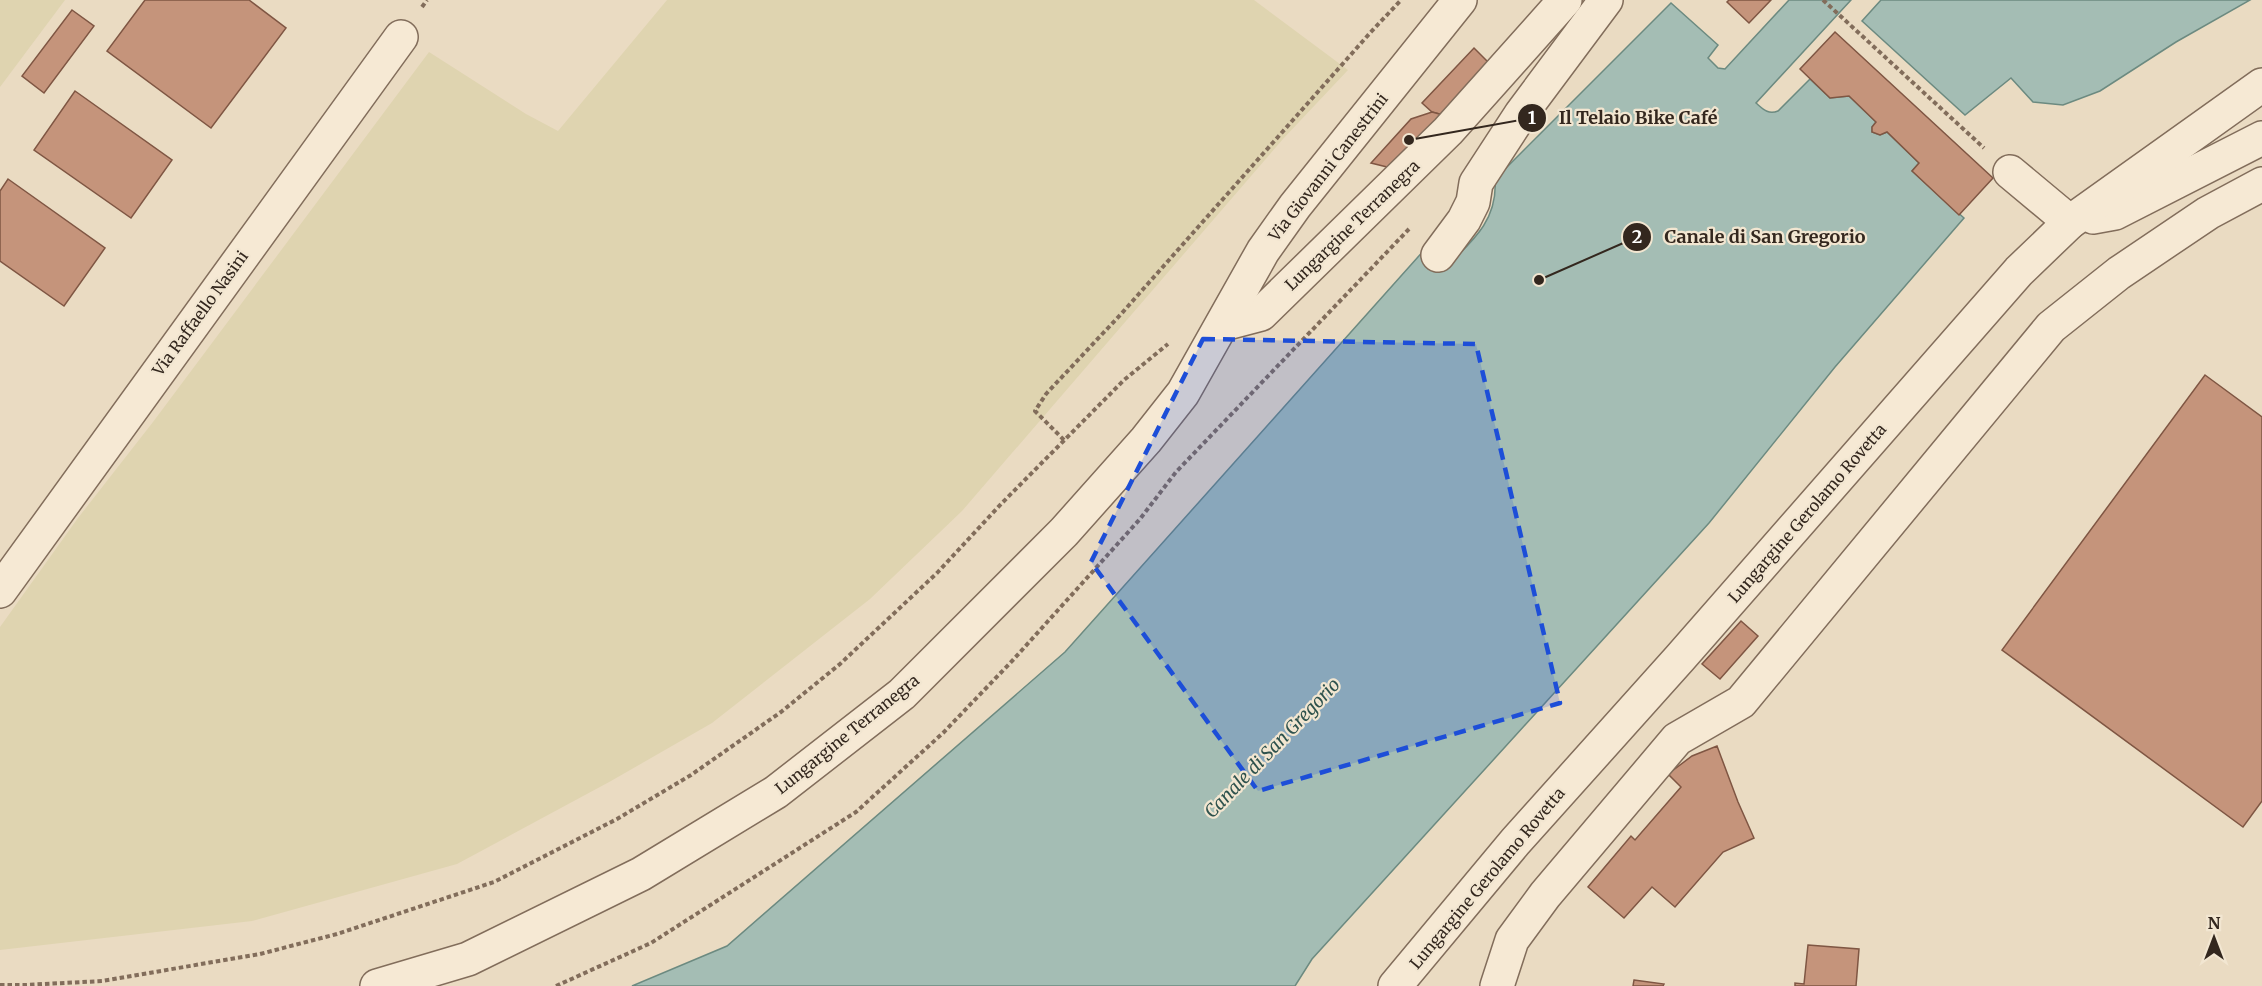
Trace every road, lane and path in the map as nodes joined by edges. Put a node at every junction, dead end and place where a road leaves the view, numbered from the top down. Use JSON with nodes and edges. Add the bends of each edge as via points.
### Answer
{"nodes":[{"id":1,"x":427,"y":0,"type":"edge"},
{"id":2,"x":1401,"y":0,"type":"edge"},
{"id":3,"x":1460,"y":0,"type":"edge"},
{"id":4,"x":1565,"y":0,"type":"edge"},
{"id":5,"x":1606,"y":0,"type":"edge"},
{"id":6,"x":1823,"y":0,"type":"edge"},
{"id":7,"x":422,"y":7,"type":"dead end"},
{"id":8,"x":401,"y":37,"type":"dead end"},
{"id":9,"x":2262,"y":84,"type":"edge"},
{"id":10,"x":2262,"y":138,"type":"edge"},
{"id":11,"x":2010,"y":172,"type":"joint"},
{"id":12,"x":2262,"y":184,"type":"edge"},
{"id":13,"x":2070,"y":222,"type":"junction"},
{"id":14,"x":1438,"y":255,"type":"dead end"},
{"id":15,"x":1217,"y":334,"type":"junction"},
{"id":16,"x":1170,"y":342,"type":"dead end"},
{"id":17,"x":1064,"y":440,"type":"junction"},
{"id":18,"x":0,"y":591,"type":"edge"},
{"id":19,"x":0,"y":985,"type":"edge"},
{"id":20,"x":377,"y":986,"type":"edge"},
{"id":21,"x":1395,"y":986,"type":"edge"},
{"id":22,"x":1497,"y":986,"type":"edge"}],
"edges":[{"from":1,"to":7,"type":"path"},
{"from":2,"to":17,"type":"path","via":[[1046,394],[1035,411]]},
{"from":3,"to":15,"type":"street","name":"Via Giovanni Canestrini","via":[[1294,206],[1263,251]]},
{"from":4,"to":15,"type":"street","name":"Lungargine Terranegra","via":[[1448,131],[1261,314]]},
{"from":5,"to":14,"type":"street","via":[[1521,114],[1476,183],[1473,202],[1464,220]]},
{"from":6,"to":11,"type":"path"},
{"from":8,"to":18,"type":"street","name":"Via Raffaello Nasini"},
{"from":9,"to":13,"type":"street","name":"Lungargine Gerolamo Rovetta"},
{"from":10,"to":13,"type":"street","via":[[2115,213]]},
{"from":11,"to":13,"type":"street"},
{"from":12,"to":22,"type":"street","via":[[2208,213],[2119,273],[2051,327],[1741,702],[1677,739],[1545,895],[1512,940]]},
{"from":13,"to":21,"type":"street","name":"Lungargine Gerolamo Rovetta","via":[[2019,271],[1515,842]]},
{"from":15,"to":20,"type":"street","name":"Lungargine Terranegra","via":[[1183,393],[1064,532],[902,694],[776,792],[641,874],[468,959]]},
{"from":16,"to":17,"type":"path","via":[[1124,380]]},
{"from":17,"to":19,"type":"path","via":[[938,573],[840,664],[781,712],[691,775],[586,835],[494,882],[337,934],[260,954],[102,981]]}]}
